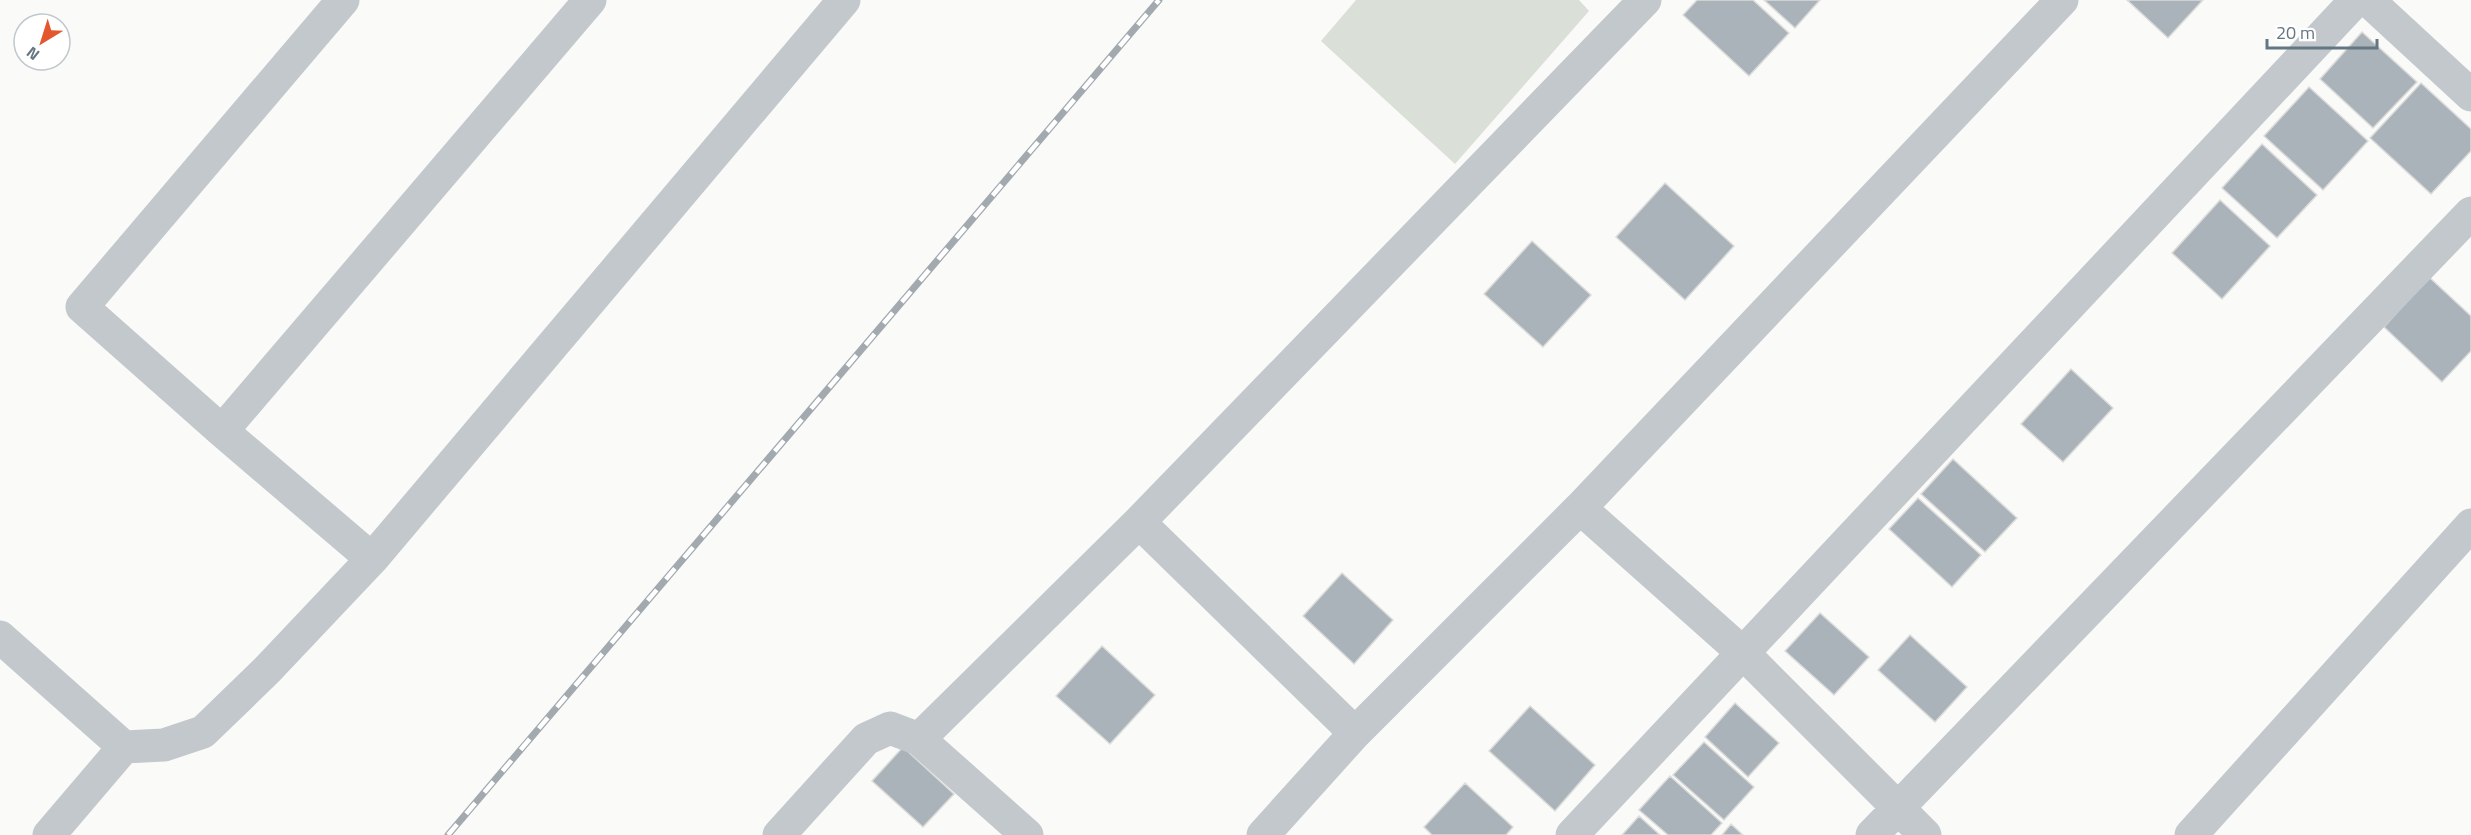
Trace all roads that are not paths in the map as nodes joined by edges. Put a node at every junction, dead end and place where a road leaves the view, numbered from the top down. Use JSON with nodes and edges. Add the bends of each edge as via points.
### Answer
{"nodes":[{"id":1,"x":343,"y":0,"type":"edge"},
{"id":2,"x":590,"y":0,"type":"edge"},
{"id":3,"x":844,"y":0,"type":"edge"},
{"id":4,"x":1645,"y":0,"type":"edge"},
{"id":5,"x":2062,"y":0,"type":"edge"},
{"id":6,"x":2356,"y":0,"type":"edge"},
{"id":7,"x":2368,"y":0,"type":"edge"},
{"id":8,"x":2465,"y":78,"type":"edge"},
{"id":9,"x":2471,"y":213,"type":"edge"},
{"id":10,"x":222,"y":431,"type":"junction"},
{"id":11,"x":1580,"y":508,"type":"junction"},
{"id":12,"x":1139,"y":522,"type":"junction"},
{"id":13,"x":2471,"y":525,"type":"edge"},
{"id":14,"x":372,"y":559,"type":"junction"},
{"id":15,"x":0,"y":637,"type":"edge"},
{"id":16,"x":1743,"y":653,"type":"junction"},
{"id":17,"x":1354,"y":732,"type":"junction"},
{"id":18,"x":919,"y":739,"type":"junction"},
{"id":19,"x":124,"y":747,"type":"junction"},
{"id":20,"x":1897,"y":809,"type":"junction"},
{"id":21,"x":49,"y":835,"type":"edge"},
{"id":22,"x":779,"y":835,"type":"edge"},
{"id":23,"x":1028,"y":835,"type":"edge"},
{"id":24,"x":1263,"y":835,"type":"edge"},
{"id":25,"x":1572,"y":835,"type":"edge"},
{"id":26,"x":1872,"y":835,"type":"edge"},
{"id":27,"x":1925,"y":835,"type":"edge"},
{"id":28,"x":2191,"y":835,"type":"edge"}],
"edges":[{"from":1,"to":10,"type":"street","via":[[82,307]]},
{"from":2,"to":10,"type":"street"},
{"from":3,"to":14,"type":"street"},
{"from":4,"to":12,"type":"street"},
{"from":5,"to":11,"type":"street"},
{"from":6,"to":16,"type":"street"},
{"from":7,"to":8,"type":"street"},
{"from":9,"to":20,"type":"street"},
{"from":10,"to":14,"type":"street"},
{"from":11,"to":16,"type":"street"},
{"from":11,"to":17,"type":"street"},
{"from":12,"to":17,"type":"street"},
{"from":12,"to":18,"type":"street"},
{"from":13,"to":28,"type":"street"},
{"from":14,"to":19,"type":"street","via":[[203,732],[164,745]]},
{"from":15,"to":19,"type":"street"},
{"from":16,"to":20,"type":"street"},
{"from":16,"to":25,"type":"street"},
{"from":17,"to":24,"type":"street"},
{"from":18,"to":22,"type":"street","via":[[890,728],[866,739]]},
{"from":18,"to":23,"type":"street"},
{"from":19,"to":21,"type":"street"},
{"from":20,"to":26,"type":"street"},
{"from":20,"to":27,"type":"street"}]}
